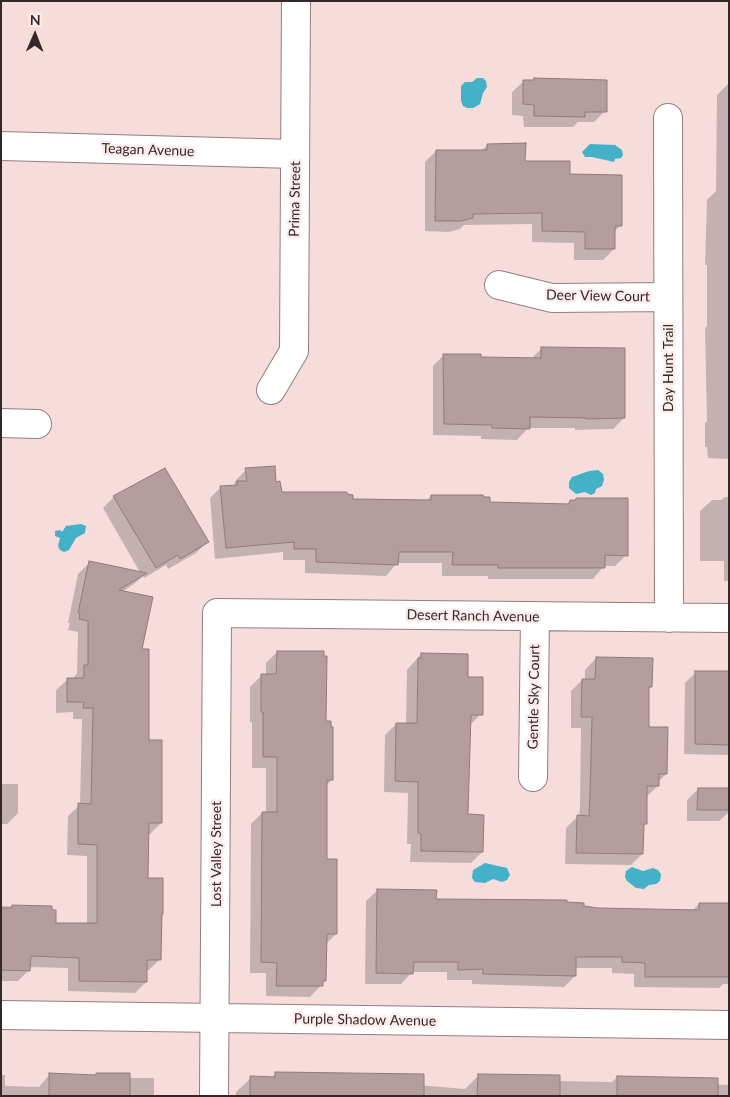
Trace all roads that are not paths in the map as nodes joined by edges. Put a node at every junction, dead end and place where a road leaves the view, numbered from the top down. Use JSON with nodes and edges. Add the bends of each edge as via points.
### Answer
{"nodes":[{"id":1,"x":296,"y":1,"type":"edge"},
{"id":2,"x":668,"y":118,"type":"dead end"},
{"id":3,"x":1,"y":146,"type":"edge"},
{"id":4,"x":295,"y":154,"type":"junction"},
{"id":5,"x":499,"y":285,"type":"dead end"},
{"id":6,"x":668,"y":297,"type":"junction"},
{"id":7,"x":271,"y":390,"type":"dead end"},
{"id":8,"x":1,"y":424,"type":"edge"},
{"id":9,"x":37,"y":424,"type":"dead end"},
{"id":10,"x":217,"y":613,"type":"joint"},
{"id":11,"x":535,"y":616,"type":"junction"},
{"id":12,"x":669,"y":618,"type":"junction"},
{"id":13,"x":729,"y":618,"type":"edge"},
{"id":14,"x":532,"y":777,"type":"dead end"},
{"id":15,"x":1,"y":1015,"type":"edge"},
{"id":16,"x":215,"y":1018,"type":"junction"},
{"id":17,"x":729,"y":1025,"type":"edge"},
{"id":18,"x":214,"y":1096,"type":"edge"}],
"edges":[{"from":1,"to":4,"type":"street","name":"Prima Street"},
{"from":2,"to":6,"type":"street","name":"Day Hunt Trail"},
{"from":3,"to":4,"type":"street","name":"Teagan Avenue"},
{"from":4,"to":7,"type":"street","name":"Prima Street","via":[[294,351]]},
{"from":5,"to":6,"type":"street","name":"Deer View Court","via":[[552,298]]},
{"from":6,"to":12,"type":"street","name":"Day Hunt Trail"},
{"from":8,"to":9,"type":"street"},
{"from":10,"to":11,"type":"street","name":"Desert Ranch Avenue"},
{"from":10,"to":16,"type":"street","name":"Lost Valley Street"},
{"from":11,"to":12,"type":"street","name":"Desert Ranch Avenue"},
{"from":11,"to":14,"type":"street","name":"Gentle Sky Court"},
{"from":12,"to":13,"type":"street","name":"Desert Ranch Avenue"},
{"from":15,"to":16,"type":"street","name":"Purple Shadow Avenue"},
{"from":16,"to":17,"type":"street","name":"Purple Shadow Avenue"},
{"from":16,"to":18,"type":"street","name":"Lost Valley Street"}]}
